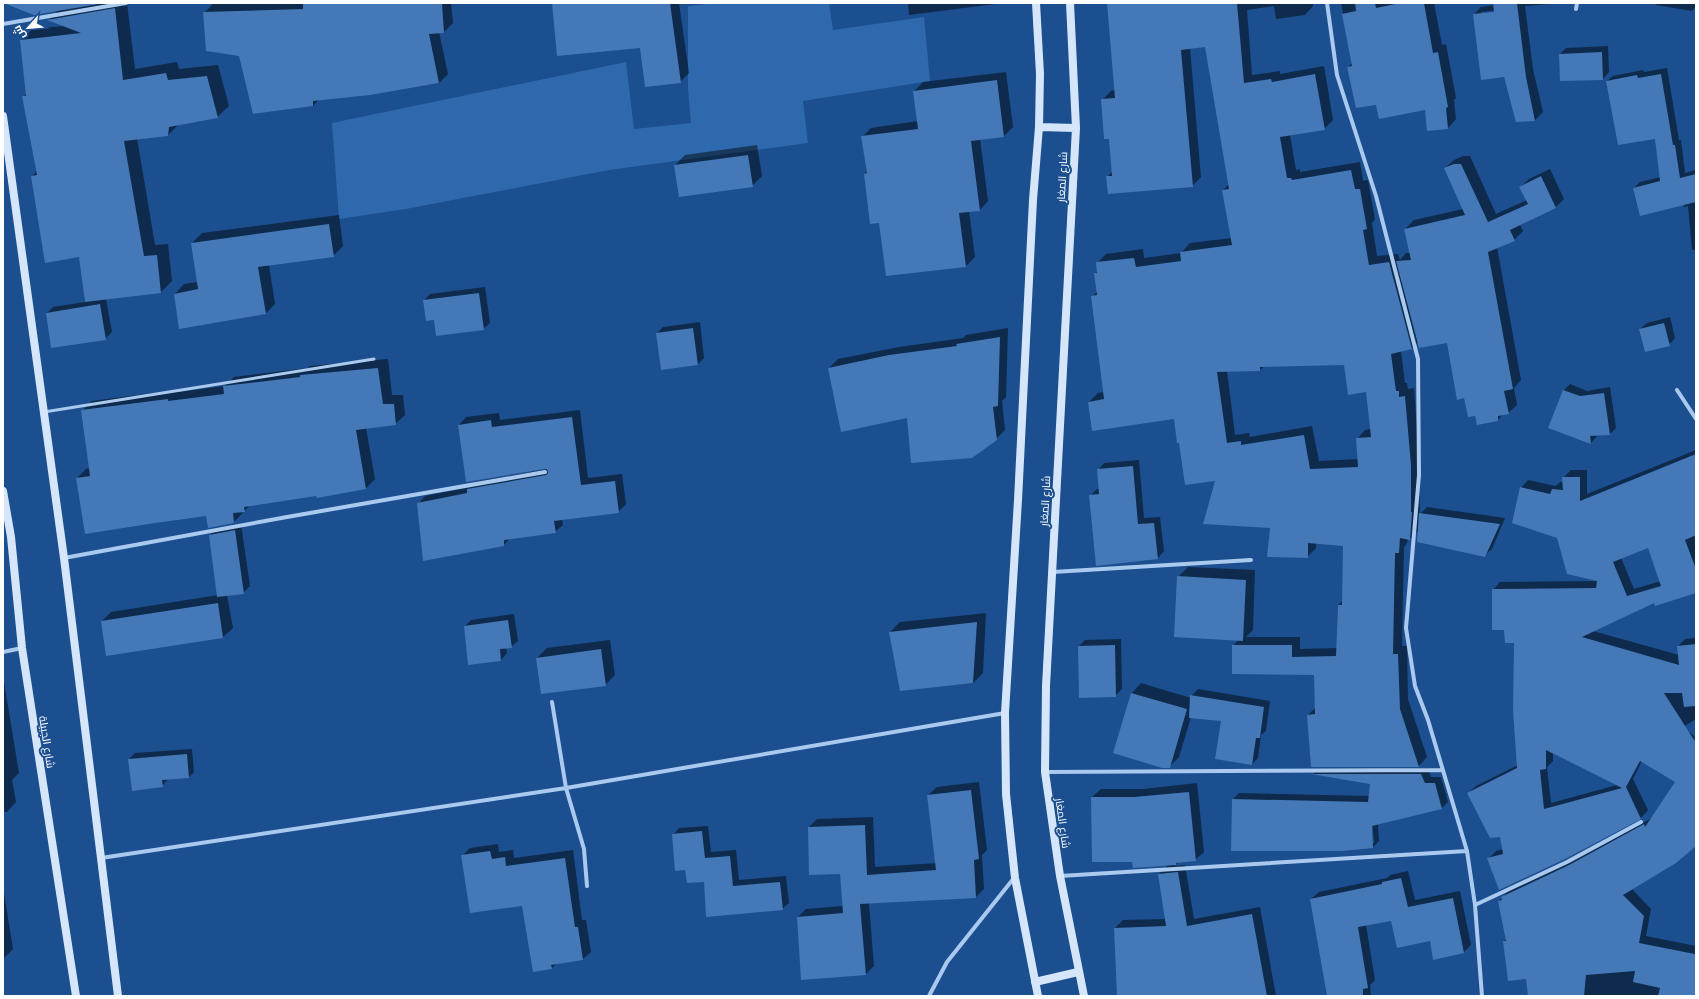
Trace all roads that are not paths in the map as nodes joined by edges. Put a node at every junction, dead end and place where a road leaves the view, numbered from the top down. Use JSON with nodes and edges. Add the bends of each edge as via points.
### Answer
{"nodes":[{"id":1,"x":126,"y":3,"type":"edge"},
{"id":2,"x":1036,"y":3,"type":"edge"},
{"id":3,"x":1070,"y":3,"type":"edge"},
{"id":4,"x":1327,"y":3,"type":"edge"},
{"id":5,"x":1577,"y":3,"type":"edge"},
{"id":6,"x":1576,"y":9,"type":"dead end"},
{"id":7,"x":3,"y":24,"type":"edge"},
{"id":8,"x":3,"y":116,"type":"edge"},
{"id":9,"x":1039,"y":127,"type":"junction"},
{"id":10,"x":1076,"y":128,"type":"junction"},
{"id":11,"x":374,"y":359,"type":"dead end"},
{"id":12,"x":1677,"y":390,"type":"dead end"},
{"id":13,"x":44,"y":412,"type":"junction"},
{"id":14,"x":1696,"y":419,"type":"edge"},
{"id":15,"x":545,"y":472,"type":"dead end"},
{"id":16,"x":3,"y":491,"type":"edge"},
{"id":17,"x":64,"y":558,"type":"junction"},
{"id":18,"x":1251,"y":560,"type":"dead end"},
{"id":19,"x":1053,"y":572,"type":"junction"},
{"id":20,"x":22,"y":648,"type":"junction"},
{"id":21,"x":3,"y":652,"type":"edge"},
{"id":22,"x":552,"y":702,"type":"dead end"},
{"id":23,"x":1004,"y":713,"type":"junction"},
{"id":24,"x":1443,"y":770,"type":"junction"},
{"id":25,"x":1045,"y":772,"type":"junction"},
{"id":26,"x":566,"y":788,"type":"junction"},
{"id":27,"x":1641,"y":822,"type":"dead end"},
{"id":28,"x":1467,"y":850,"type":"junction"},
{"id":29,"x":101,"y":858,"type":"junction"},
{"id":30,"x":1060,"y":876,"type":"junction"},
{"id":31,"x":1015,"y":878,"type":"junction"},
{"id":32,"x":587,"y":886,"type":"dead end"},
{"id":33,"x":1475,"y":905,"type":"junction"},
{"id":34,"x":1078,"y":972,"type":"junction"},
{"id":35,"x":1035,"y":982,"type":"junction"},
{"id":36,"x":76,"y":996,"type":"edge"},
{"id":37,"x":118,"y":996,"type":"edge"},
{"id":38,"x":929,"y":996,"type":"edge"},
{"id":39,"x":1038,"y":996,"type":"edge"},
{"id":40,"x":1084,"y":996,"type":"edge"},
{"id":41,"x":1482,"y":996,"type":"edge"}],
"edges":[{"from":1,"to":7,"type":"street"},
{"from":2,"to":9,"type":"main road","via":[[1040,74]]},
{"from":3,"to":10,"type":"main road","name":"شارع المغار"},
{"from":4,"to":24,"type":"street","via":[[1337,75],[1376,196],[1418,359],[1418,475],[1406,628],[1416,686]]},
{"from":5,"to":6,"type":"street"},
{"from":8,"to":13,"type":"main road"},
{"from":9,"to":10,"type":"main road"},
{"from":9,"to":23,"type":"main road"},
{"from":10,"to":19,"type":"main road","name":"شارع المغار"},
{"from":11,"to":13,"type":"lane"},
{"from":12,"to":14,"type":"street"},
{"from":13,"to":17,"type":"main road"},
{"from":15,"to":17,"type":"street"},
{"from":16,"to":20,"type":"main road","name":"شارع الجبيلة","via":[[11,537]]},
{"from":17,"to":29,"type":"main road"},
{"from":18,"to":19,"type":"street"},
{"from":19,"to":25,"type":"main road","name":"شارع المغار","via":[[1046,686]]},
{"from":20,"to":21,"type":"street"},
{"from":20,"to":36,"type":"main road","name":"شارع الجبيلة"},
{"from":22,"to":26,"type":"street"},
{"from":23,"to":26,"type":"street"},
{"from":23,"to":31,"type":"main road","via":[[1006,794]]},
{"from":24,"to":25,"type":"street"},
{"from":24,"to":28,"type":"street"},
{"from":25,"to":30,"type":"main road","name":"شارع المغار"},
{"from":26,"to":29,"type":"street"},
{"from":26,"to":32,"type":"street","via":[[584,849]]},
{"from":27,"to":33,"type":"street","via":[[1567,862]]},
{"from":28,"to":30,"type":"street"},
{"from":28,"to":33,"type":"street"},
{"from":29,"to":37,"type":"main road"},
{"from":30,"to":34,"type":"main road","name":"شارع المغار"},
{"from":31,"to":35,"type":"main road"},
{"from":31,"to":38,"type":"street","via":[[947,962]]},
{"from":33,"to":41,"type":"street"},
{"from":34,"to":35,"type":"main road"},
{"from":34,"to":40,"type":"main road","name":"شارع المغار"},
{"from":35,"to":39,"type":"main road"}]}
